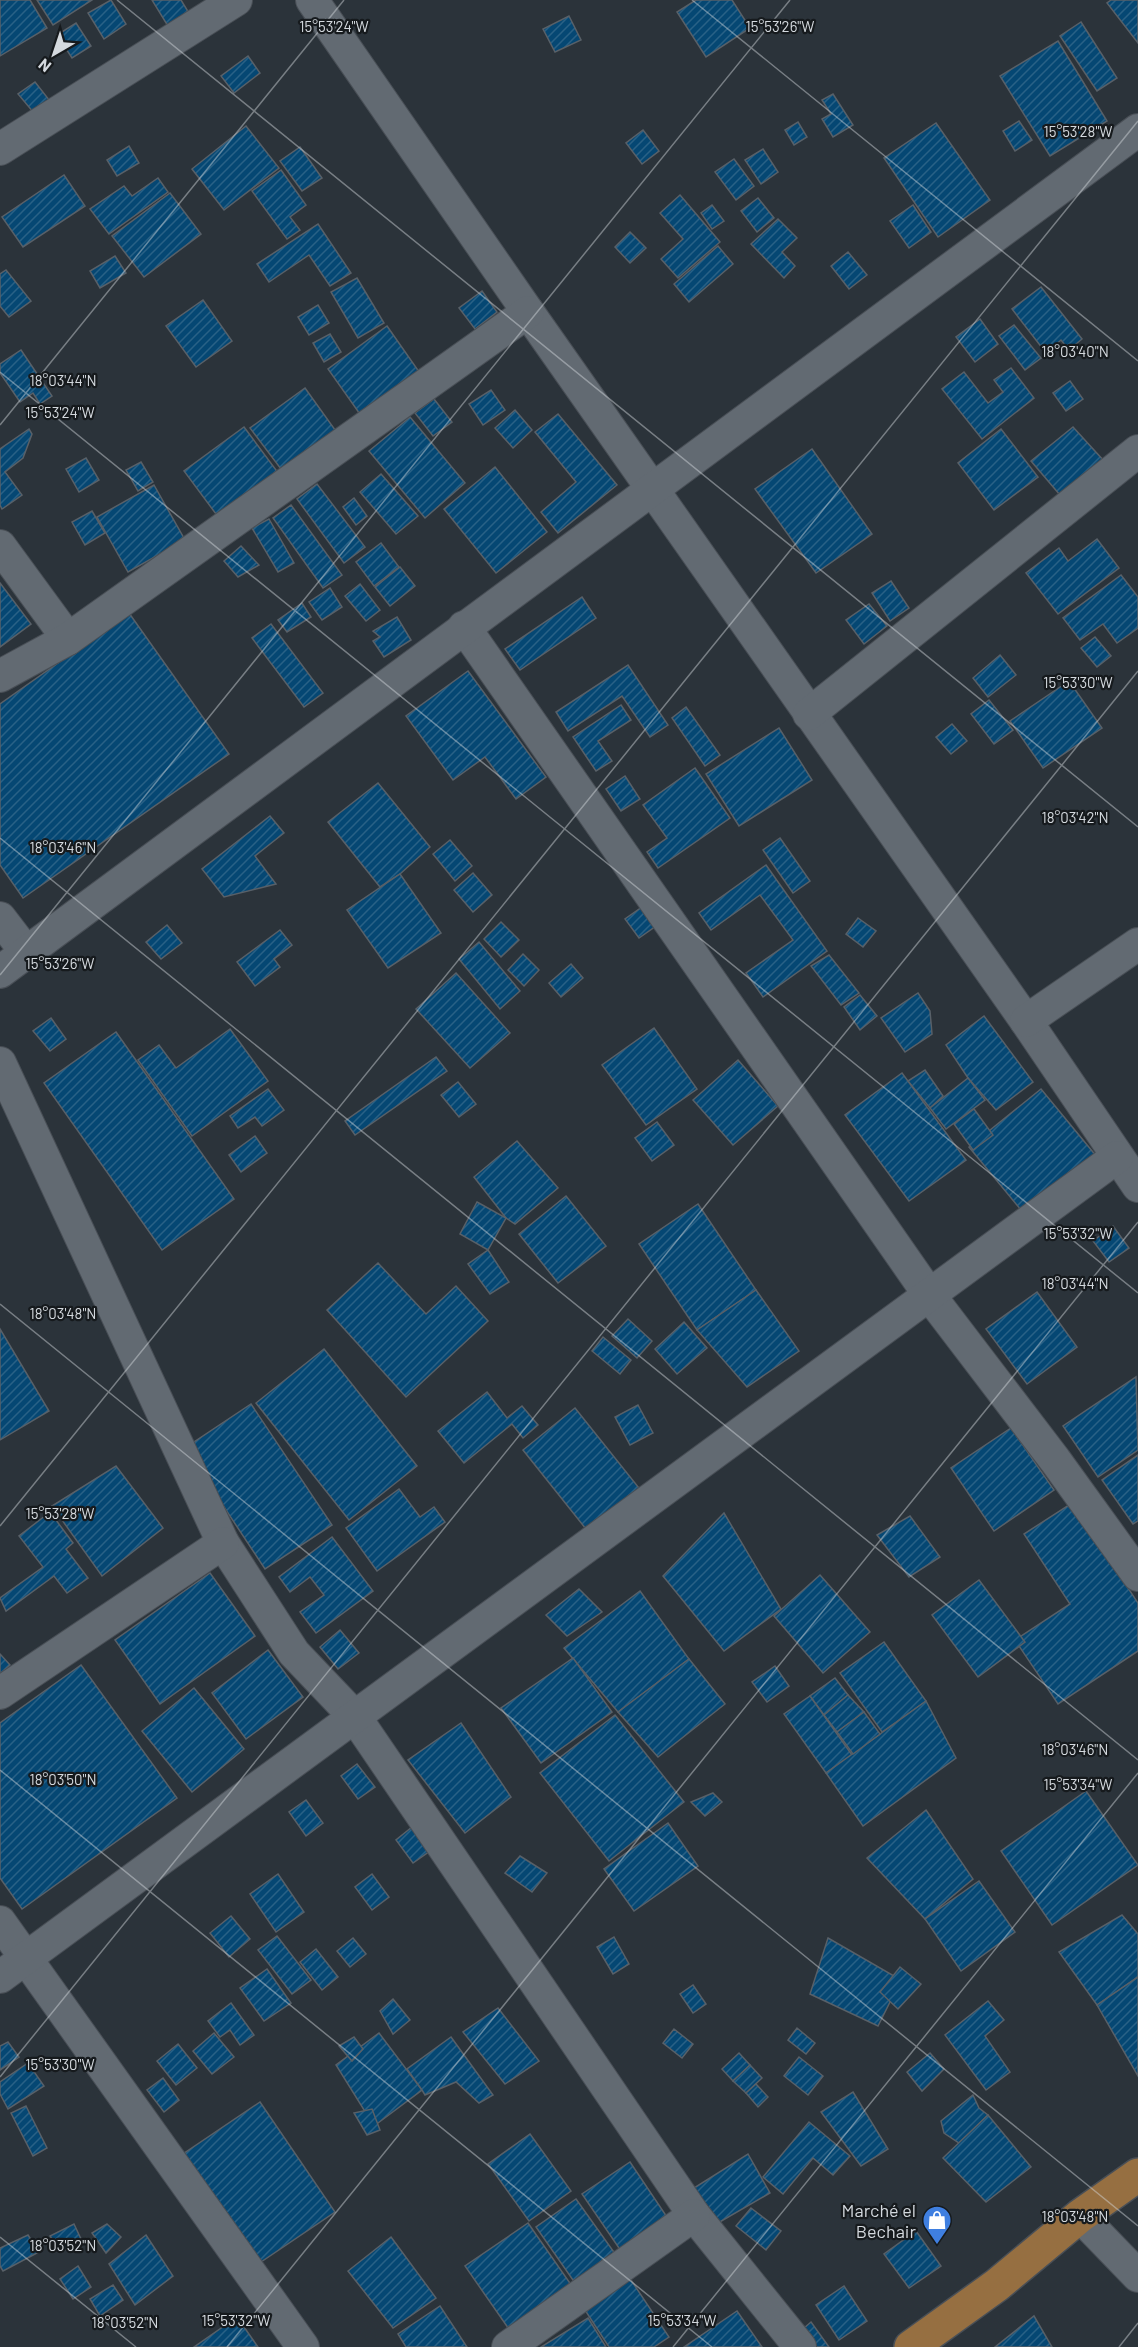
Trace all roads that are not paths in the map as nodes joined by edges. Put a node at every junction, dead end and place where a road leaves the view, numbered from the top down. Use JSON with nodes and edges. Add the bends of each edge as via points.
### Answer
{"nodes":[{"id":1,"x":236,"y":0,"type":"edge"},
{"id":2,"x":312,"y":0,"type":"edge"},
{"id":3,"x":1138,"y":130,"type":"edge"},
{"id":4,"x":0,"y":149,"type":"edge"},
{"id":5,"x":528,"y":312,"type":"junction"},
{"id":6,"x":1138,"y":451,"type":"edge"},
{"id":7,"x":652,"y":487,"type":"junction"},
{"id":8,"x":0,"y":546,"type":"edge"},
{"id":9,"x":464,"y":627,"type":"junction"},
{"id":10,"x":68,"y":639,"type":"junction"},
{"id":11,"x":0,"y":676,"type":"edge"},
{"id":12,"x":809,"y":714,"type":"junction"},
{"id":13,"x":0,"y":918,"type":"edge"},
{"id":14,"x":1138,"y":945,"type":"edge"},
{"id":15,"x":26,"y":952,"type":"junction"},
{"id":16,"x":0,"y":972,"type":"edge"},
{"id":17,"x":1026,"y":1022,"type":"junction"},
{"id":18,"x":0,"y":1063,"type":"edge"},
{"id":19,"x":1117,"y":1157,"type":"junction"},
{"id":20,"x":1138,"y":1186,"type":"edge"},
{"id":21,"x":930,"y":1296,"type":"junction"},
{"id":22,"x":223,"y":1543,"type":"junction"},
{"id":23,"x":1138,"y":1575,"type":"edge"},
{"id":24,"x":0,"y":1693,"type":"edge"},
{"id":25,"x":355,"y":1717,"type":"junction"},
{"id":26,"x":0,"y":1922,"type":"edge"},
{"id":27,"x":26,"y":1958,"type":"junction"},
{"id":28,"x":0,"y":1977,"type":"edge"},
{"id":29,"x":1138,"y":2175,"type":"edge"},
{"id":30,"x":694,"y":2214,"type":"junction"},
{"id":31,"x":1080,"y":2216,"type":"junction"},
{"id":32,"x":1138,"y":2276,"type":"edge"},
{"id":33,"x":303,"y":2347,"type":"edge"},
{"id":34,"x":508,"y":2347,"type":"edge"},
{"id":35,"x":800,"y":2347,"type":"edge"},
{"id":36,"x":911,"y":2347,"type":"edge"}],
"edges":[{"from":1,"to":4,"type":"street"},
{"from":2,"to":5,"type":"street"},
{"from":3,"to":7,"type":"street"},
{"from":5,"to":7,"type":"street"},
{"from":5,"to":10,"type":"street"},
{"from":6,"to":12,"type":"street"},
{"from":7,"to":9,"type":"street"},
{"from":7,"to":12,"type":"street"},
{"from":8,"to":10,"type":"street"},
{"from":9,"to":15,"type":"street"},
{"from":9,"to":21,"type":"street"},
{"from":10,"to":11,"type":"street"},
{"from":12,"to":17,"type":"street"},
{"from":13,"to":15,"type":"street"},
{"from":14,"to":17,"type":"street"},
{"from":15,"to":16,"type":"street"},
{"from":17,"to":19,"type":"street"},
{"from":18,"to":22,"type":"street"},
{"from":19,"to":20,"type":"street"},
{"from":19,"to":21,"type":"street"},
{"from":21,"to":23,"type":"street"},
{"from":21,"to":25,"type":"street"},
{"from":22,"to":24,"type":"street"},
{"from":22,"to":25,"type":"street","via":[[294,1653]]},
{"from":25,"to":27,"type":"street"},
{"from":25,"to":30,"type":"street"},
{"from":26,"to":27,"type":"street"},
{"from":27,"to":28,"type":"street"},
{"from":27,"to":33,"type":"street"},
{"from":29,"to":31,"type":"main road"},
{"from":30,"to":34,"type":"street"},
{"from":30,"to":35,"type":"street"},
{"from":31,"to":32,"type":"street"},
{"from":31,"to":36,"type":"main road","via":[[997,2285]]}]}
